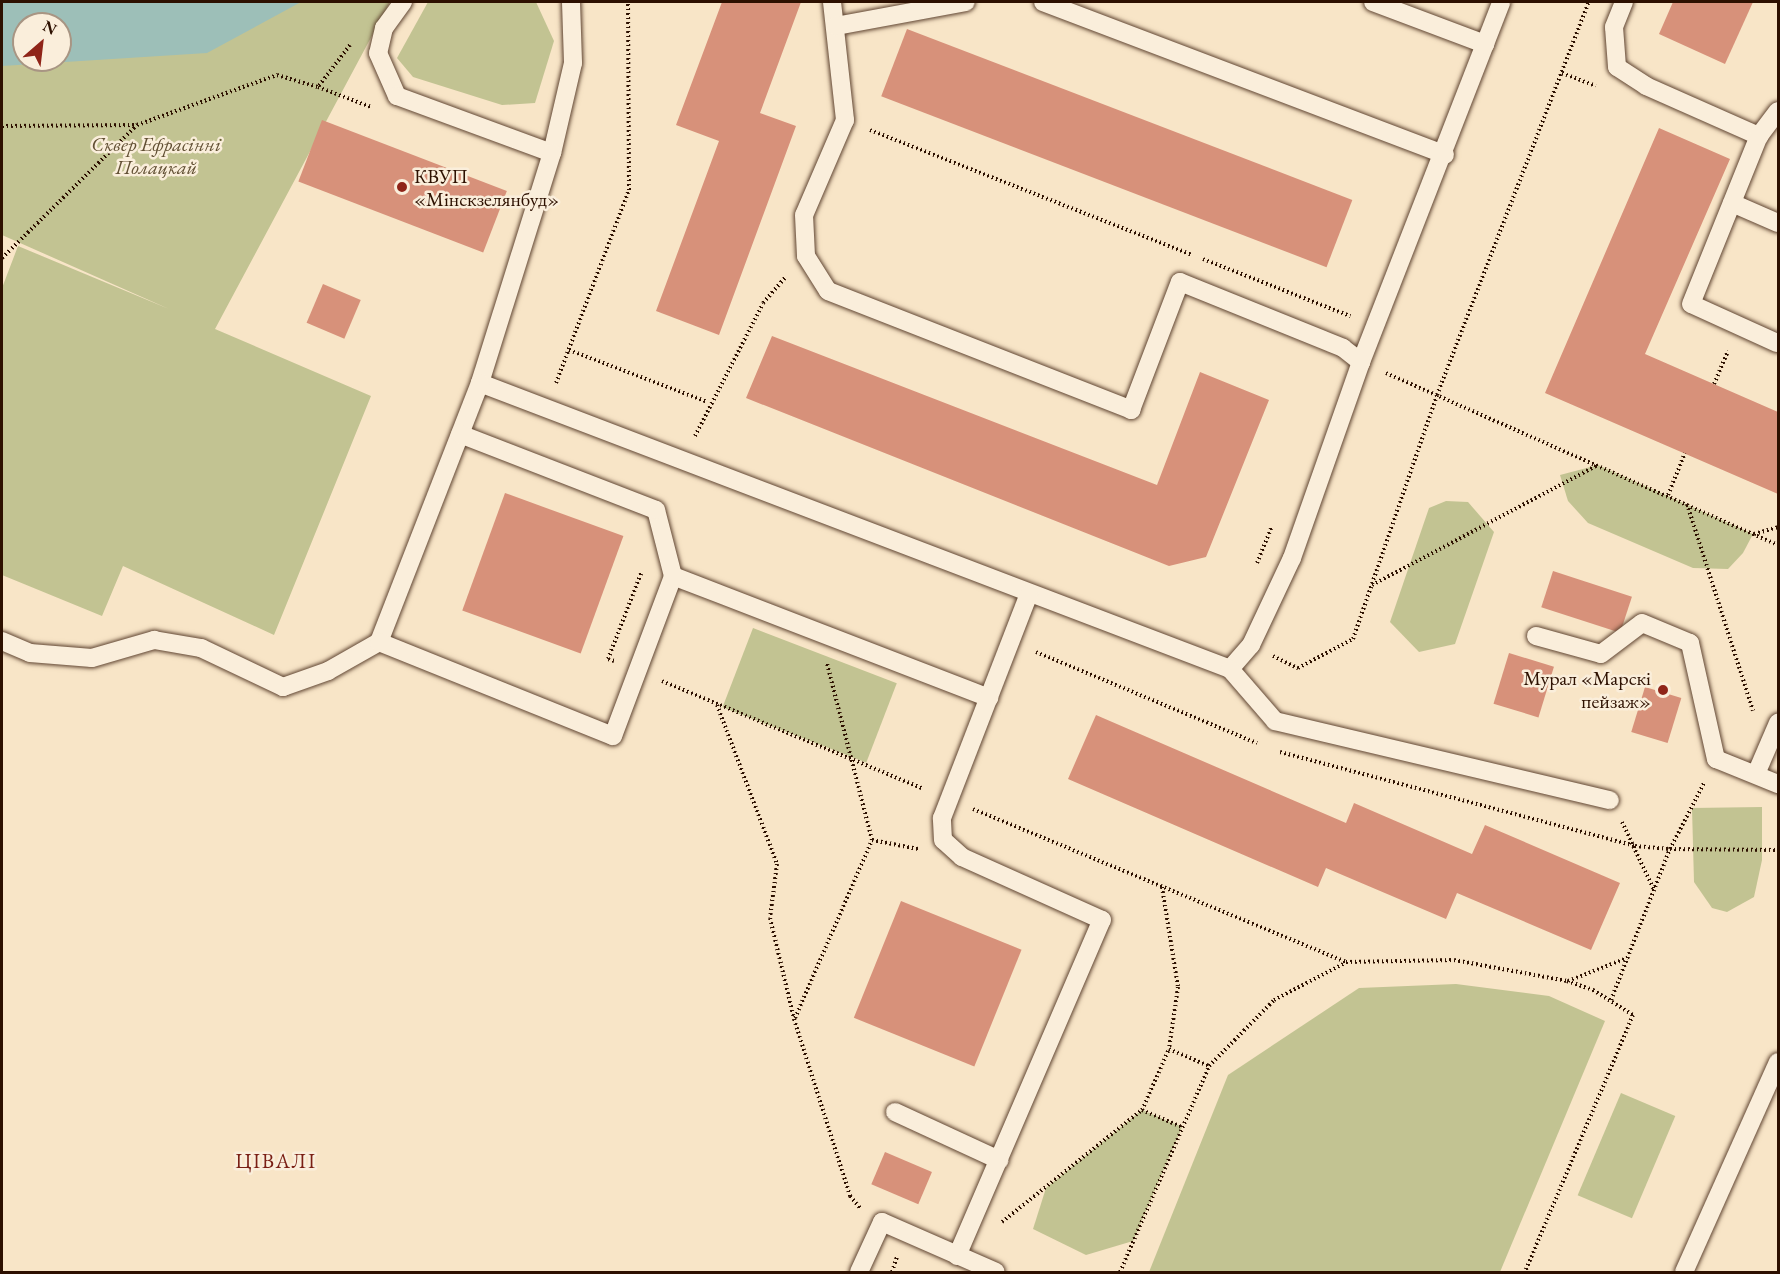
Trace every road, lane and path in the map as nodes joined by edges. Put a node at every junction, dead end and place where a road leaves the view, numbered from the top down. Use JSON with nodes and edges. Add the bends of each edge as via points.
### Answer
{"nodes":[{"id":1,"x":403,"y":2,"type":"edge"},
{"id":2,"x":571,"y":2,"type":"edge"},
{"id":3,"x":628,"y":2,"type":"edge"},
{"id":4,"x":832,"y":2,"type":"edge"},
{"id":5,"x":966,"y":2,"type":"edge"},
{"id":6,"x":1043,"y":2,"type":"edge"},
{"id":7,"x":1374,"y":2,"type":"edge"},
{"id":8,"x":1501,"y":2,"type":"edge"},
{"id":9,"x":1589,"y":2,"type":"edge"},
{"id":10,"x":1624,"y":2,"type":"edge"},
{"id":11,"x":836,"y":26,"type":"junction"},
{"id":12,"x":1485,"y":44,"type":"junction"},
{"id":13,"x":1562,"y":73,"type":"junction"},
{"id":14,"x":318,"y":87,"type":"dead end"},
{"id":15,"x":1600,"y":88,"type":"dead end"},
{"id":16,"x":1779,"y":111,"type":"edge"},
{"id":17,"x":137,"y":125,"type":"junction"},
{"id":18,"x":2,"y":126,"type":"edge"},
{"id":19,"x":1759,"y":136,"type":"junction"},
{"id":20,"x":552,"y":153,"type":"junction"},
{"id":21,"x":1445,"y":155,"type":"junction"},
{"id":22,"x":1732,"y":202,"type":"junction"},
{"id":23,"x":1779,"y":223,"type":"edge"},
{"id":24,"x":806,"y":256,"type":"junction"},
{"id":25,"x":2,"y":258,"type":"edge"},
{"id":26,"x":1739,"y":325,"type":"junction"},
{"id":27,"x":1777,"y":343,"type":"edge"},
{"id":28,"x":570,"y":350,"type":"junction"},
{"id":29,"x":1361,"y":362,"type":"junction"},
{"id":30,"x":480,"y":383,"type":"junction"},
{"id":31,"x":1714,"y":384,"type":"dead end"},
{"id":32,"x":1437,"y":395,"type":"junction"},
{"id":33,"x":708,"y":402,"type":"junction"},
{"id":34,"x":546,"y":408,"type":"junction"},
{"id":35,"x":460,"y":434,"type":"junction"},
{"id":36,"x":1685,"y":453,"type":"dead end"},
{"id":37,"x":685,"y":462,"type":"junction"},
{"id":38,"x":1598,"y":465,"type":"junction"},
{"id":39,"x":1668,"y":495,"type":"junction"},
{"id":40,"x":1687,"y":503,"type":"junction"},
{"id":41,"x":660,"y":526,"type":"junction"},
{"id":42,"x":1779,"y":526,"type":"edge"},
{"id":43,"x":1753,"y":534,"type":"junction"},
{"id":44,"x":1779,"y":545,"type":"edge"},
{"id":45,"x":672,"y":576,"type":"junction"},
{"id":46,"x":1371,"y":585,"type":"junction"},
{"id":47,"x":1029,"y":594,"type":"junction"},
{"id":48,"x":820,"y":633,"type":"junction"},
{"id":49,"x":1536,"y":636,"type":"dead end"},
{"id":50,"x":1353,"y":639,"type":"dead end"},
{"id":51,"x":2,"y":641,"type":"edge"},
{"id":52,"x":379,"y":642,"type":"junction"},
{"id":53,"x":1230,"y":669,"type":"junction"},
{"id":54,"x":637,"y":671,"type":"junction"},
{"id":55,"x":989,"y":698,"type":"junction"},
{"id":56,"x":717,"y":704,"type":"junction"},
{"id":57,"x":1779,"y":723,"type":"edge"},
{"id":58,"x":1766,"y":752,"type":"junction"},
{"id":59,"x":849,"y":758,"type":"junction"},
{"id":60,"x":1756,"y":774,"type":"junction"},
{"id":61,"x":1779,"y":784,"type":"edge"},
{"id":62,"x":949,"y":799,"type":"junction"},
{"id":63,"x":1610,"y":800,"type":"joint"},
{"id":64,"x":1779,"y":850,"type":"edge"},
{"id":65,"x":1162,"y":887,"type":"junction"},
{"id":66,"x":1654,"y":890,"type":"junction"},
{"id":67,"x":1627,"y":958,"type":"junction"},
{"id":68,"x":1346,"y":962,"type":"junction"},
{"id":69,"x":1567,"y":981,"type":"junction"},
{"id":70,"x":1611,"y":1000,"type":"junction"},
{"id":71,"x":794,"y":1019,"type":"junction"},
{"id":72,"x":1169,"y":1049,"type":"junction"},
{"id":73,"x":1779,"y":1062,"type":"edge"},
{"id":74,"x":1209,"y":1066,"type":"junction"},
{"id":75,"x":1142,"y":1110,"type":"junction"},
{"id":76,"x":896,"y":1112,"type":"dead end"},
{"id":77,"x":1182,"y":1127,"type":"junction"},
{"id":78,"x":999,"y":1160,"type":"junction"},
{"id":79,"x":850,"y":1196,"type":"dead end"},
{"id":80,"x":993,"y":1229,"type":"dead end"},
{"id":81,"x":957,"y":1256,"type":"junction"},
{"id":82,"x":859,"y":1272,"type":"edge"},
{"id":83,"x":996,"y":1272,"type":"edge"},
{"id":84,"x":1120,"y":1272,"type":"edge"},
{"id":85,"x":1525,"y":1272,"type":"edge"},
{"id":86,"x":1684,"y":1272,"type":"edge"}],
"edges":[{"from":1,"to":20,"type":"lane","via":[[384,28],[378,53],[397,96]]},
{"from":2,"to":20,"type":"lane","via":[[573,63]]},
{"from":3,"to":28,"type":"path","via":[[628,190]]},
{"from":4,"to":11,"type":"lane"},
{"from":5,"to":11,"type":"lane"},
{"from":6,"to":21,"type":"lane"},
{"from":7,"to":12,"type":"lane"},
{"from":8,"to":12,"type":"lane"},
{"from":9,"to":13,"type":"path"},
{"from":10,"to":19,"type":"lane","via":[[1614,27],[1617,67],[1646,86]]},
{"from":11,"to":24,"type":"lane","via":[[844,120],[804,215]]},
{"from":12,"to":21,"type":"lane"},
{"from":13,"to":15,"type":"path"},
{"from":13,"to":32,"type":"path"},
{"from":14,"to":17,"type":"path","via":[[278,75]]},
{"from":16,"to":19,"type":"lane"},
{"from":17,"to":18,"type":"path"},
{"from":17,"to":25,"type":"path"},
{"from":19,"to":22,"type":"lane"},
{"from":20,"to":30,"type":"lane"},
{"from":21,"to":29,"type":"lane"},
{"from":22,"to":23,"type":"lane"},
{"from":22,"to":26,"type":"lane","via":[[1691,304]]},
{"from":24,"to":29,"type":"lane","via":[[828,291],[1131,410],[1180,282],[1343,348]]},
{"from":24,"to":33,"type":"path","via":[[763,303]]},
{"from":26,"to":27,"type":"lane"},
{"from":26,"to":31,"type":"path"},
{"from":28,"to":33,"type":"path"},
{"from":28,"to":34,"type":"path"},
{"from":29,"to":32,"type":"path"},
{"from":29,"to":53,"type":"lane","via":[[1292,558],[1251,645]]},
{"from":30,"to":34,"type":"lane"},
{"from":30,"to":35,"type":"lane"},
{"from":32,"to":38,"type":"path"},
{"from":32,"to":46,"type":"path"},
{"from":33,"to":37,"type":"path"},
{"from":34,"to":37,"type":"lane"},
{"from":35,"to":41,"type":"lane","via":[[656,510]]},
{"from":35,"to":52,"type":"lane"},
{"from":36,"to":39,"type":"path"},
{"from":37,"to":47,"type":"lane"},
{"from":38,"to":39,"type":"path"},
{"from":38,"to":46,"type":"path"},
{"from":39,"to":40,"type":"path"},
{"from":40,"to":43,"type":"path"},
{"from":40,"to":58,"type":"path"},
{"from":41,"to":45,"type":"lane"},
{"from":41,"to":54,"type":"path","via":[[608,659]]},
{"from":42,"to":43,"type":"path"},
{"from":43,"to":44,"type":"path"},
{"from":45,"to":48,"type":"lane"},
{"from":45,"to":54,"type":"lane"},
{"from":46,"to":50,"type":"path"},
{"from":47,"to":53,"type":"lane"},
{"from":47,"to":55,"type":"lane"},
{"from":48,"to":55,"type":"lane"},
{"from":48,"to":59,"type":"path"},
{"from":49,"to":60,"type":"lane","via":[[1601,654],[1642,623],[1690,643],[1716,759]]},
{"from":51,"to":52,"type":"lane","via":[[30,653],[92,658],[154,640],[201,648],[283,687],[328,671]]},
{"from":52,"to":54,"type":"lane","via":[[613,736]]},
{"from":53,"to":63,"type":"lane","via":[[1275,721]]},
{"from":54,"to":56,"type":"path"},
{"from":55,"to":62,"type":"lane"},
{"from":56,"to":59,"type":"path"},
{"from":56,"to":71,"type":"path","via":[[777,864],[770,918]]},
{"from":57,"to":58,"type":"lane"},
{"from":58,"to":60,"type":"lane"},
{"from":59,"to":62,"type":"path"},
{"from":59,"to":71,"type":"path","via":[[872,840]]},
{"from":60,"to":61,"type":"lane"},
{"from":62,"to":65,"type":"path"},
{"from":62,"to":78,"type":"lane","via":[[943,840],[962,857],[1102,920]]},
{"from":63,"to":66,"type":"path"},
{"from":64,"to":66,"type":"path","via":[[1670,849]]},
{"from":65,"to":68,"type":"path"},
{"from":65,"to":72,"type":"path","via":[[1178,987]]},
{"from":66,"to":67,"type":"path"},
{"from":67,"to":69,"type":"path"},
{"from":67,"to":70,"type":"path"},
{"from":68,"to":69,"type":"path","via":[[1454,960]]},
{"from":68,"to":74,"type":"path","via":[[1274,1000]]},
{"from":69,"to":70,"type":"path"},
{"from":70,"to":85,"type":"path","via":[[1633,1015]]},
{"from":71,"to":79,"type":"path"},
{"from":72,"to":74,"type":"path"},
{"from":72,"to":75,"type":"path"},
{"from":73,"to":86,"type":"lane"},
{"from":74,"to":77,"type":"path"},
{"from":75,"to":77,"type":"path"},
{"from":75,"to":80,"type":"path"},
{"from":76,"to":78,"type":"lane"},
{"from":77,"to":84,"type":"path"},
{"from":78,"to":81,"type":"lane"},
{"from":81,"to":82,"type":"lane","via":[[882,1222]]},
{"from":81,"to":83,"type":"lane"}]}
